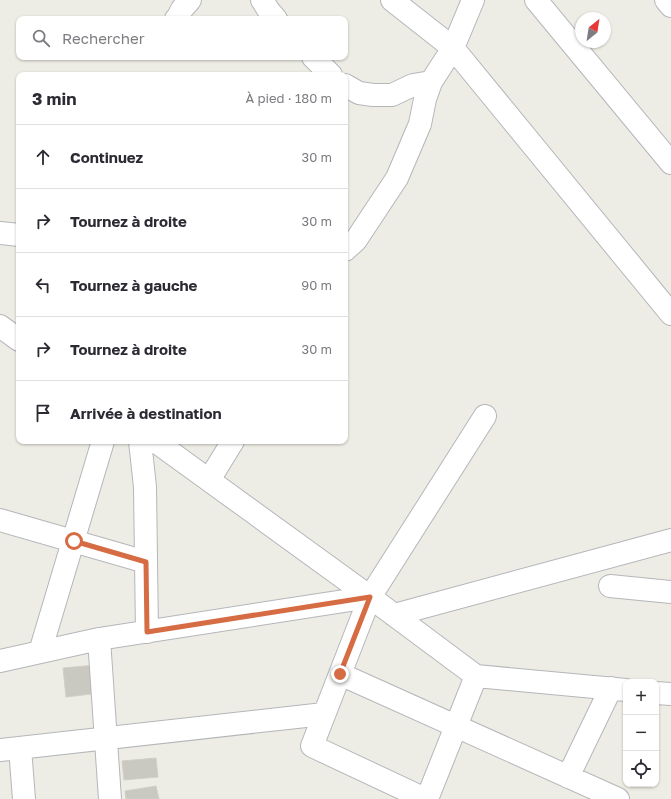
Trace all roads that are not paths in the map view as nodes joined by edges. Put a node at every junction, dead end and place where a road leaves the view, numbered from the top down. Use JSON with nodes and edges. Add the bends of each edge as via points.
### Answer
{"nodes":[{"id":1,"x":190,"y":0,"type":"edge"},
{"id":2,"x":262,"y":0,"type":"edge"},
{"id":3,"x":392,"y":0,"type":"edge"},
{"id":4,"x":473,"y":0,"type":"edge"},
{"id":5,"x":536,"y":0,"type":"edge"},
{"id":6,"x":666,"y":0,"type":"edge"},
{"id":7,"x":671,"y":6,"type":"edge"},
{"id":8,"x":178,"y":16,"type":"edge"},
{"id":9,"x":273,"y":16,"type":"edge"},
{"id":10,"x":453,"y":48,"type":"junction"},
{"id":11,"x":316,"y":60,"type":"edge"},
{"id":12,"x":328,"y":72,"type":"edge"},
{"id":13,"x":431,"y":82,"type":"junction"},
{"id":14,"x":348,"y":87,"type":"edge"},
{"id":15,"x":671,"y":163,"type":"edge"},
{"id":16,"x":0,"y":233,"type":"edge"},
{"id":17,"x":16,"y":235,"type":"edge"},
{"id":18,"x":348,"y":247,"type":"edge"},
{"id":19,"x":664,"y":292,"type":"edge"},
{"id":20,"x":671,"y":314,"type":"edge"},
{"id":21,"x":0,"y":326,"type":"edge"},
{"id":22,"x":16,"y":338,"type":"edge"},
{"id":23,"x":485,"y":416,"type":"dead end"},
{"id":24,"x":102,"y":444,"type":"edge"},
{"id":25,"x":140,"y":444,"type":"edge"},
{"id":26,"x":159,"y":444,"type":"edge"},
{"id":27,"x":232,"y":444,"type":"edge"},
{"id":28,"x":209,"y":480,"type":"junction"},
{"id":29,"x":0,"y":520,"type":"edge"},
{"id":30,"x":671,"y":540,"type":"edge"},
{"id":31,"x":74,"y":541,"type":"junction"},
{"id":32,"x":146,"y":562,"type":"junction"},
{"id":33,"x":610,"y":586,"type":"dead end"},
{"id":34,"x":671,"y":592,"type":"edge"},
{"id":35,"x":370,"y":597,"type":"junction"},
{"id":36,"x":394,"y":615,"type":"junction"},
{"id":37,"x":147,"y":632,"type":"junction"},
{"id":38,"x":99,"y":639,"type":"junction"},
{"id":39,"x":40,"y":652,"type":"junction"},
{"id":40,"x":0,"y":661,"type":"edge"},
{"id":41,"x":340,"y":674,"type":"junction"},
{"id":42,"x":476,"y":676,"type":"junction"},
{"id":43,"x":619,"y":689,"type":"edge"},
{"id":44,"x":659,"y":692,"type":"edge"},
{"id":45,"x":671,"y":694,"type":"edge"},
{"id":46,"x":324,"y":714,"type":"junction"},
{"id":47,"x":456,"y":726,"type":"junction"},
{"id":48,"x":106,"y":738,"type":"junction"},
{"id":49,"x":10,"y":749,"type":"edge"},
{"id":50,"x":568,"y":777,"type":"junction"},
{"id":51,"x":24,"y":799,"type":"edge"},
{"id":52,"x":110,"y":799,"type":"edge"},
{"id":53,"x":426,"y":799,"type":"edge"},
{"id":54,"x":618,"y":799,"type":"edge"}],
"edges":[{"from":1,"to":8,"type":"street"},
{"from":2,"to":9,"type":"street"},
{"from":3,"to":10,"type":"street"},
{"from":4,"to":10,"type":"street"},
{"from":5,"to":15,"type":"street"},
{"from":6,"to":7,"type":"street"},
{"from":10,"to":13,"type":"street"},
{"from":10,"to":19,"type":"street"},
{"from":11,"to":12,"type":"street"},
{"from":13,"to":14,"type":"street","via":[[413,84],[392,95],[360,94]]},
{"from":13,"to":18,"type":"street","via":[[420,124],[397,178],[356,240]]},
{"from":16,"to":17,"type":"street"},
{"from":19,"to":20,"type":"street"},
{"from":21,"to":22,"type":"street"},
{"from":23,"to":35,"type":"street"},
{"from":24,"to":31,"type":"street"},
{"from":25,"to":32,"type":"street","via":[[145,487]]},
{"from":26,"to":28,"type":"street"},
{"from":27,"to":28,"type":"street"},
{"from":28,"to":35,"type":"street"},
{"from":29,"to":31,"type":"street"},
{"from":30,"to":36,"type":"street"},
{"from":31,"to":32,"type":"street"},
{"from":31,"to":39,"type":"street"},
{"from":32,"to":37,"type":"street"},
{"from":33,"to":34,"type":"street"},
{"from":35,"to":36,"type":"street"},
{"from":35,"to":37,"type":"street"},
{"from":35,"to":41,"type":"street"},
{"from":36,"to":42,"type":"street"},
{"from":37,"to":38,"type":"street"},
{"from":38,"to":39,"type":"street"},
{"from":38,"to":48,"type":"street"},
{"from":39,"to":40,"type":"street"},
{"from":41,"to":46,"type":"street"},
{"from":41,"to":47,"type":"street"},
{"from":42,"to":43,"type":"street"},
{"from":42,"to":47,"type":"street"},
{"from":43,"to":50,"type":"street"},
{"from":44,"to":45,"type":"street"},
{"from":46,"to":48,"type":"street"},
{"from":46,"to":53,"type":"street","via":[[312,746]]},
{"from":47,"to":50,"type":"street"},
{"from":47,"to":53,"type":"street"},
{"from":48,"to":49,"type":"street"},
{"from":48,"to":52,"type":"street"},
{"from":49,"to":51,"type":"street"},
{"from":50,"to":54,"type":"street"}]}
